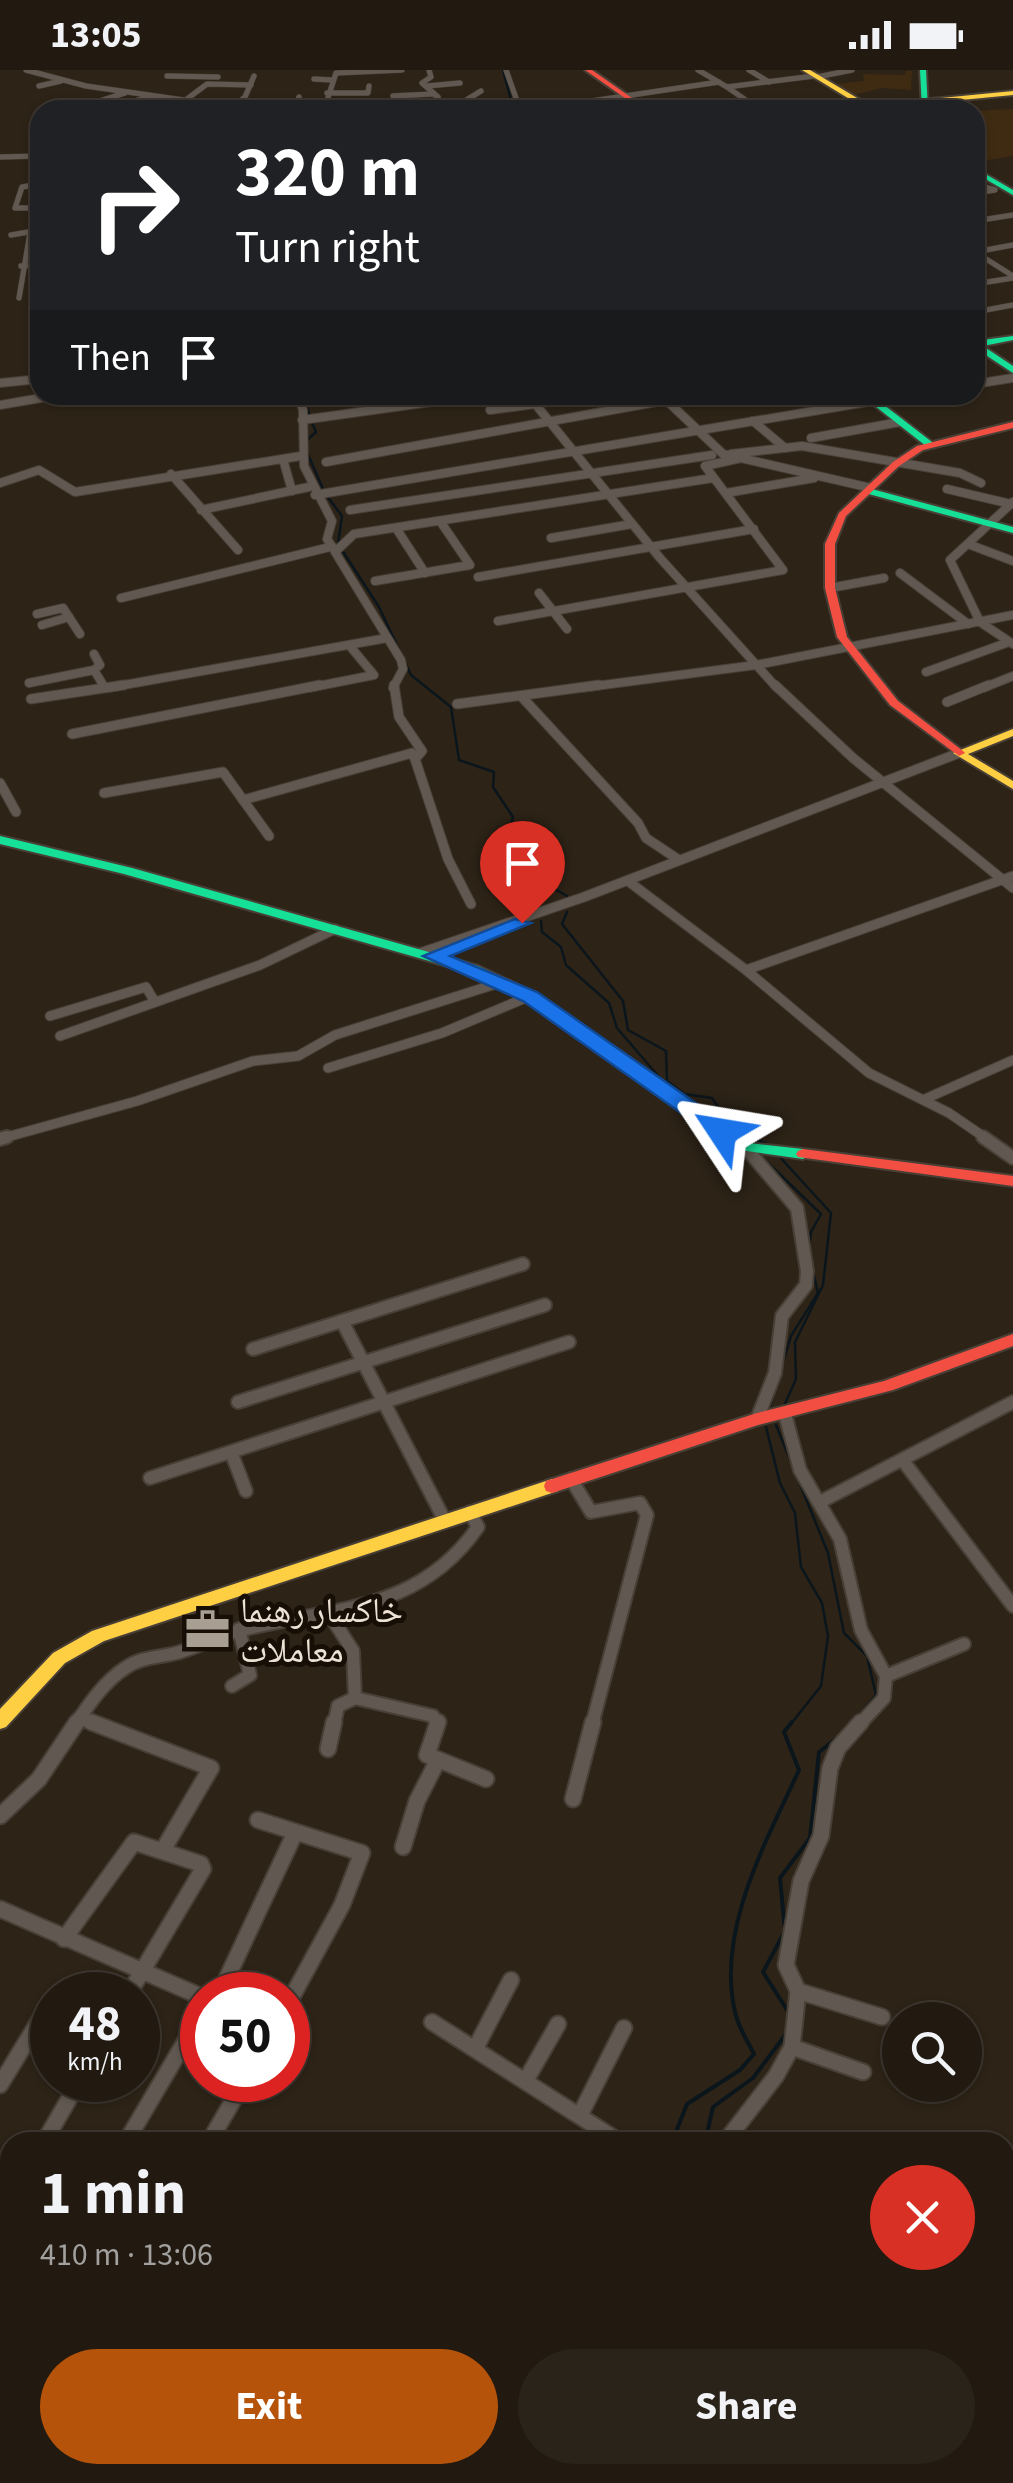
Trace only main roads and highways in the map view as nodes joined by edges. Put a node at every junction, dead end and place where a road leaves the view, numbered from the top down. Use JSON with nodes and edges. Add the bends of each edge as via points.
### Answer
{"nodes":[{"id":1,"x":580,"y":70,"type":"edge"},
{"id":2,"x":588,"y":70,"type":"edge"},
{"id":3,"x":922,"y":70,"type":"edge"},
{"id":4,"x":812,"y":74,"type":"edge"},
{"id":5,"x":1013,"y":93,"type":"edge"},
{"id":6,"x":622,"y":96,"type":"junction"},
{"id":7,"x":627,"y":100,"type":"edge"},
{"id":8,"x":629,"y":100,"type":"edge"},
{"id":9,"x":856,"y":100,"type":"edge"},
{"id":10,"x":925,"y":100,"type":"edge"},
{"id":11,"x":957,"y":100,"type":"edge"},
{"id":12,"x":1013,"y":338,"type":"edge"},
{"id":13,"x":985,"y":342,"type":"edge"},
{"id":14,"x":985,"y":349,"type":"edge"},
{"id":15,"x":1013,"y":370,"type":"edge"},
{"id":16,"x":878,"y":405,"type":"edge"},
{"id":17,"x":1013,"y":425,"type":"edge"},
{"id":18,"x":928,"y":444,"type":"junction"},
{"id":19,"x":869,"y":490,"type":"junction"},
{"id":20,"x":1013,"y":530,"type":"edge"},
{"id":21,"x":1013,"y":732,"type":"edge"},
{"id":22,"x":959,"y":754,"type":"junction"},
{"id":23,"x":1013,"y":786,"type":"edge"},
{"id":24,"x":0,"y":840,"type":"edge"},
{"id":25,"x":1013,"y":1180,"type":"edge"},
{"id":26,"x":1013,"y":1340,"type":"edge"},
{"id":27,"x":0,"y":1721,"type":"edge"}],
"edges":[{"from":1,"to":6,"type":"main road"},
{"from":2,"to":6,"type":"main road"},
{"from":3,"to":10,"type":"main road"},
{"from":4,"to":9,"type":"main road"},
{"from":5,"to":11,"type":"main road"},
{"from":6,"to":7,"type":"main road"},
{"from":6,"to":8,"type":"main road"},
{"from":12,"to":13,"type":"main road"},
{"from":14,"to":15,"type":"main road"},
{"from":16,"to":18,"type":"main road"},
{"from":17,"to":18,"type":"main road"},
{"from":18,"to":19,"type":"main road"},
{"from":19,"to":20,"type":"main road"},
{"from":19,"to":22,"type":"main road","via":[[842,514],[830,544],[830,588],[848,646],[894,703]]},
{"from":21,"to":22,"type":"main road"},
{"from":22,"to":23,"type":"main road"},
{"from":24,"to":25,"type":"main road","via":[[426,954],[502,982],[747,1148]]},
{"from":26,"to":27,"type":"main road","via":[[98,1636],[59,1658]]}]}
